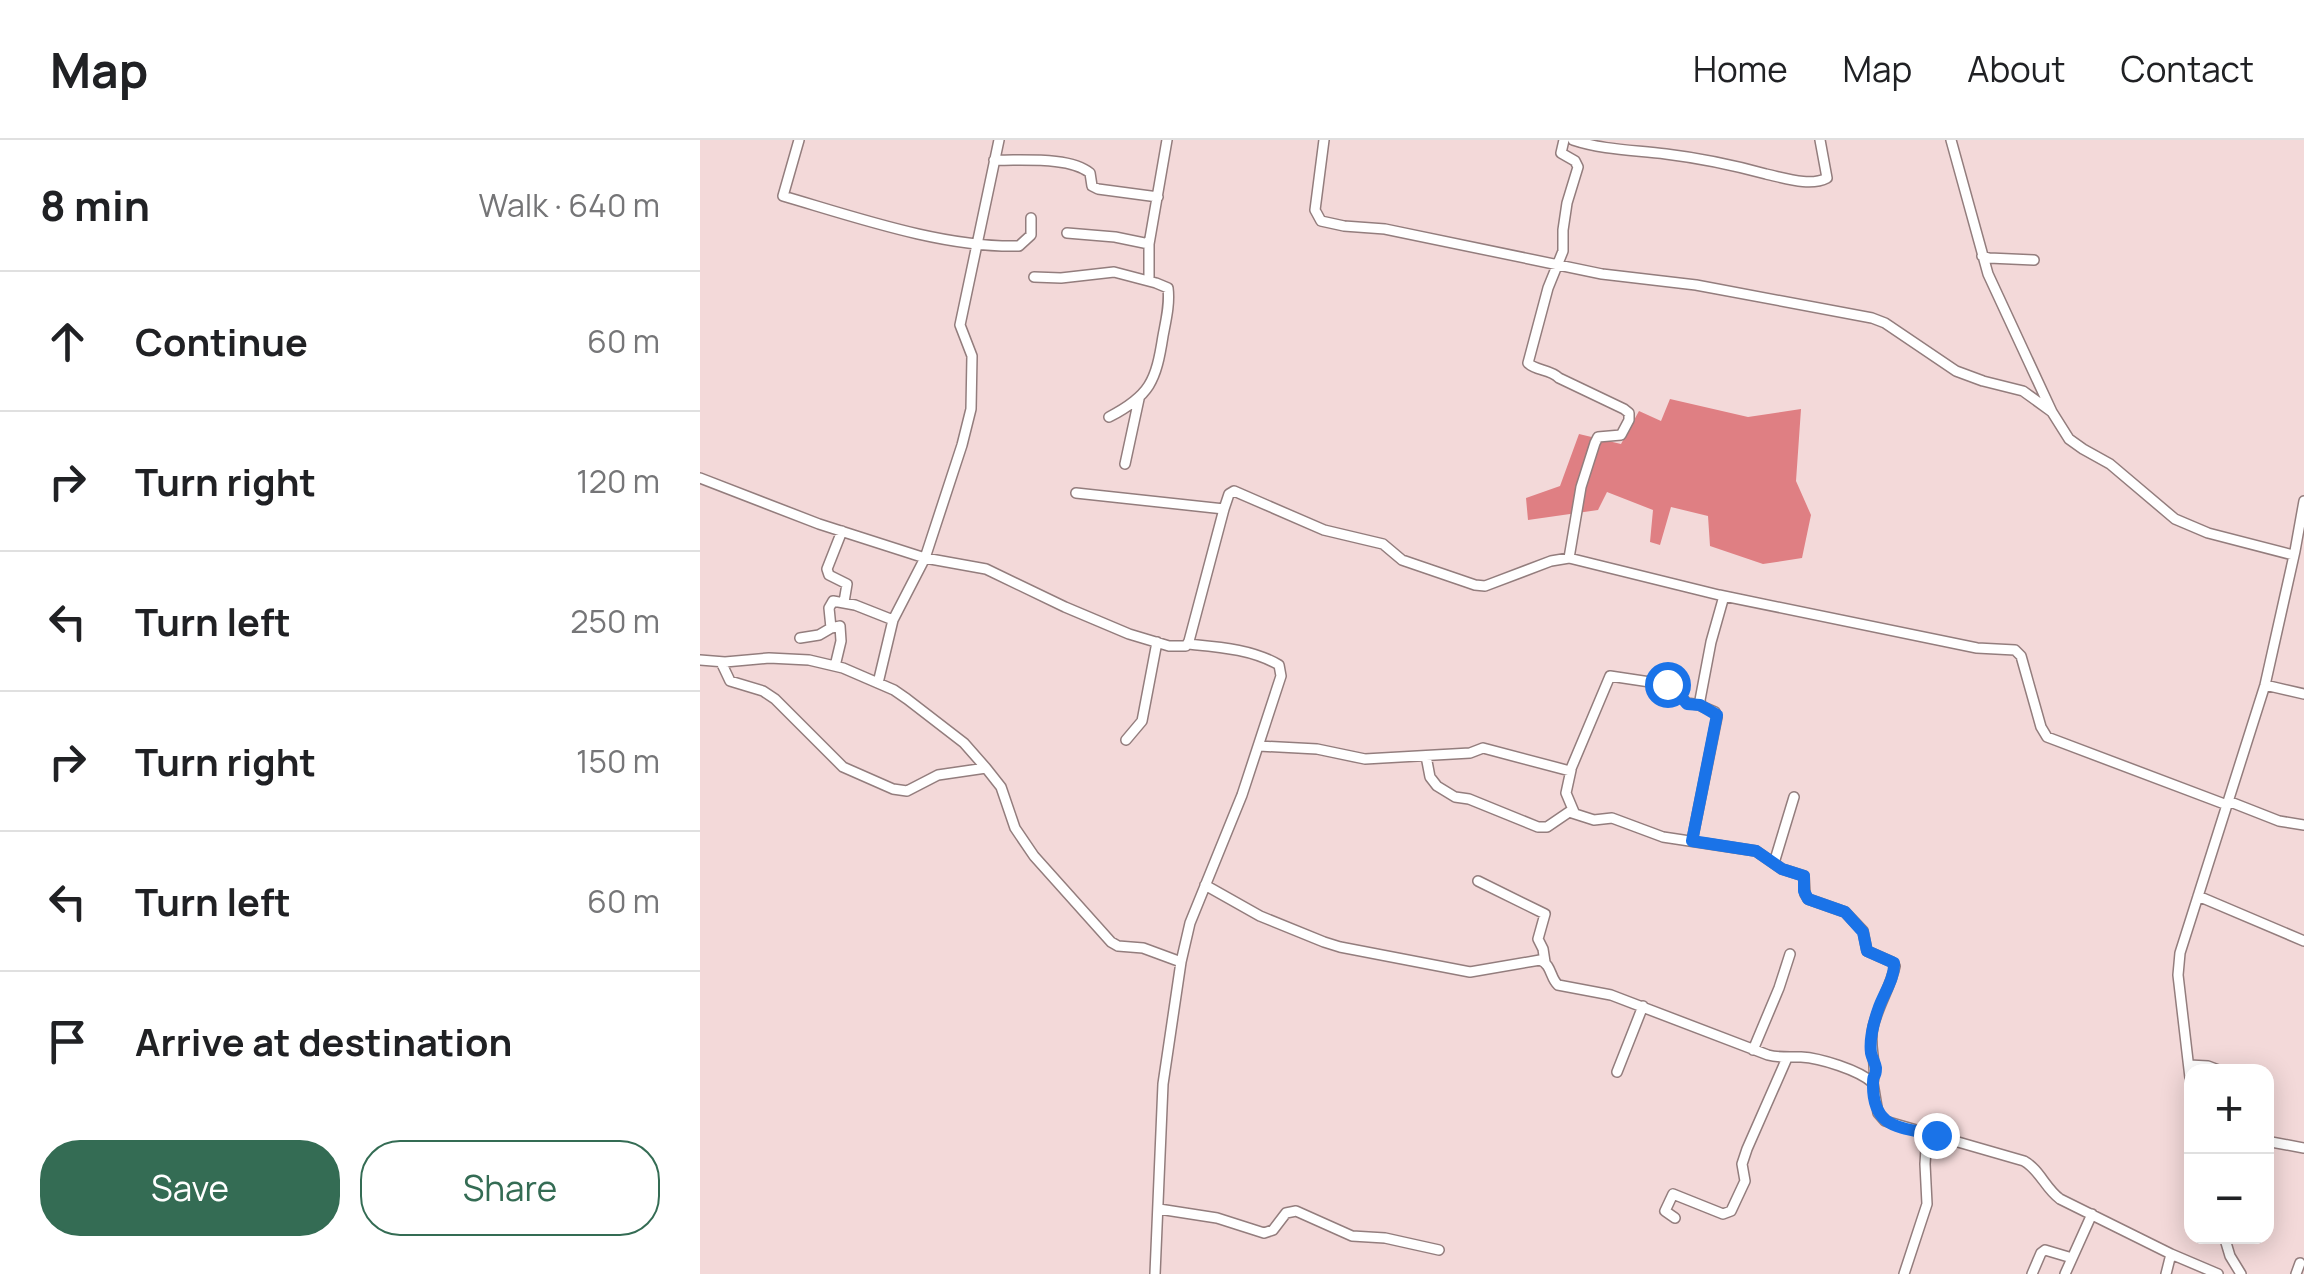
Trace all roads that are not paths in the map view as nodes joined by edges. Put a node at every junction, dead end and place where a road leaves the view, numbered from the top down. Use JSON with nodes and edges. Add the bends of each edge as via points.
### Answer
{"nodes":[{"id":1,"x":798,"y":140,"type":"edge"},
{"id":2,"x":998,"y":140,"type":"edge"},
{"id":3,"x":1167,"y":140,"type":"edge"},
{"id":4,"x":1324,"y":140,"type":"edge"},
{"id":5,"x":1564,"y":140,"type":"edge"},
{"id":6,"x":1572,"y":140,"type":"edge"},
{"id":7,"x":1820,"y":140,"type":"edge"},
{"id":8,"x":1951,"y":140,"type":"edge"},
{"id":9,"x":994,"y":160,"type":"junction"},
{"id":10,"x":1158,"y":197,"type":"junction"},
{"id":11,"x":1031,"y":218,"type":"dead end"},
{"id":12,"x":1067,"y":233,"type":"dead end"},
{"id":13,"x":1150,"y":244,"type":"junction"},
{"id":14,"x":976,"y":246,"type":"junction"},
{"id":15,"x":1982,"y":256,"type":"junction"},
{"id":16,"x":2034,"y":260,"type":"dead end"},
{"id":17,"x":1559,"y":265,"type":"junction"},
{"id":18,"x":1034,"y":277,"type":"dead end"},
{"id":19,"x":1149,"y":282,"type":"junction"},
{"id":20,"x":1140,"y":397,"type":"junction"},
{"id":21,"x":2052,"y":412,"type":"junction"},
{"id":22,"x":1109,"y":417,"type":"dead end"},
{"id":23,"x":1126,"y":464,"type":"dead end"},
{"id":24,"x":700,"y":478,"type":"edge"},
{"id":25,"x":1076,"y":494,"type":"dead end"},
{"id":26,"x":2304,"y":501,"type":"edge"},
{"id":27,"x":1224,"y":509,"type":"junction"},
{"id":28,"x":842,"y":530,"type":"junction"},
{"id":29,"x":2297,"y":553,"type":"edge"},
{"id":30,"x":925,"y":558,"type":"junction"},
{"id":31,"x":1569,"y":558,"type":"junction"},
{"id":32,"x":1724,"y":596,"type":"junction"},
{"id":33,"x":844,"y":602,"type":"junction"},
{"id":34,"x":893,"y":620,"type":"junction"},
{"id":35,"x":830,"y":628,"type":"junction"},
{"id":36,"x":800,"y":638,"type":"dead end"},
{"id":37,"x":1157,"y":642,"type":"junction"},
{"id":38,"x":1188,"y":644,"type":"junction"},
{"id":39,"x":700,"y":660,"type":"edge"},
{"id":40,"x":721,"y":662,"type":"junction"},
{"id":41,"x":834,"y":666,"type":"junction"},
{"id":42,"x":878,"y":684,"type":"junction"},
{"id":43,"x":2265,"y":685,"type":"junction"},
{"id":44,"x":2304,"y":694,"type":"edge"},
{"id":45,"x":1700,"y":705,"type":"junction"},
{"id":46,"x":1126,"y":740,"type":"dead end"},
{"id":47,"x":1258,"y":746,"type":"junction"},
{"id":48,"x":1426,"y":756,"type":"junction"},
{"id":49,"x":986,"y":768,"type":"junction"},
{"id":50,"x":1571,"y":770,"type":"junction"},
{"id":51,"x":1794,"y":797,"type":"dead end"},
{"id":52,"x":2228,"y":803,"type":"junction"},
{"id":53,"x":1574,"y":812,"type":"junction"},
{"id":54,"x":2304,"y":824,"type":"edge"},
{"id":55,"x":1692,"y":841,"type":"junction"},
{"id":56,"x":1774,"y":863,"type":"junction"},
{"id":57,"x":1478,"y":881,"type":"dead end"},
{"id":58,"x":1204,"y":886,"type":"junction"},
{"id":59,"x":2198,"y":896,"type":"junction"},
{"id":60,"x":2304,"y":941,"type":"edge"},
{"id":61,"x":1790,"y":954,"type":"dead end"},
{"id":62,"x":1182,"y":962,"type":"junction"},
{"id":63,"x":1544,"y":962,"type":"junction"},
{"id":64,"x":1643,"y":1006,"type":"junction"},
{"id":65,"x":1753,"y":1050,"type":"junction"},
{"id":66,"x":1787,"y":1058,"type":"junction"},
{"id":67,"x":2189,"y":1064,"type":"edge"},
{"id":68,"x":1617,"y":1072,"type":"dead end"},
{"id":69,"x":1873,"y":1082,"type":"junction"},
{"id":70,"x":1927,"y":1133,"type":"junction"},
{"id":71,"x":2274,"y":1143,"type":"edge"},
{"id":72,"x":2304,"y":1148,"type":"edge"},
{"id":73,"x":1159,"y":1209,"type":"junction"},
{"id":74,"x":2092,"y":1214,"type":"junction"},
{"id":75,"x":1675,"y":1218,"type":"dead end"},
{"id":76,"x":2227,"y":1244,"type":"edge"},
{"id":77,"x":1439,"y":1250,"type":"dead end"},
{"id":78,"x":2170,"y":1254,"type":"junction"},
{"id":79,"x":2072,"y":1258,"type":"junction"},
{"id":80,"x":2202,"y":1271,"type":"edge"},
{"id":81,"x":1155,"y":1274,"type":"edge"},
{"id":82,"x":1904,"y":1274,"type":"edge"},
{"id":83,"x":2032,"y":1274,"type":"edge"},
{"id":84,"x":2065,"y":1274,"type":"edge"},
{"id":85,"x":2166,"y":1274,"type":"edge"},
{"id":86,"x":2218,"y":1274,"type":"edge"},
{"id":87,"x":2240,"y":1274,"type":"edge"}],
"edges":[{"from":1,"to":14,"type":"street","via":[[783,196]]},
{"from":2,"to":9,"type":"street"},
{"from":3,"to":10,"type":"street"},
{"from":4,"to":17,"type":"street","via":[[1315,210],[1321,221]]},
{"from":5,"to":17,"type":"street","via":[[1561,152],[1578,167]]},
{"from":6,"to":7,"type":"street","via":[[1817,182],[1827,178]]},
{"from":8,"to":15,"type":"street"},
{"from":9,"to":10,"type":"street","via":[[1082,167],[1098,189]]},
{"from":9,"to":14,"type":"street"},
{"from":10,"to":13,"type":"street"},
{"from":11,"to":14,"type":"street","via":[[1031,235],[1019,246]]},
{"from":12,"to":13,"type":"street"},
{"from":13,"to":19,"type":"street"},
{"from":14,"to":30,"type":"street","via":[[960,325],[972,356],[971,410]]},
{"from":15,"to":16,"type":"street"},
{"from":15,"to":21,"type":"street"},
{"from":17,"to":21,"type":"street","via":[[1882,321],[1956,371],[2024,391]]},
{"from":17,"to":31,"type":"street","via":[[1528,365],[1629,413],[1621,434],[1595,443]]},
{"from":18,"to":19,"type":"street","via":[[1114,272]]},
{"from":19,"to":20,"type":"street","via":[[1168,288],[1169,296],[1158,370]]},
{"from":20,"to":22,"type":"street"},
{"from":20,"to":23,"type":"street"},
{"from":21,"to":29,"type":"street","via":[[2074,444],[2110,464],[2174,519],[2208,534]]},
{"from":24,"to":28,"type":"street"},
{"from":25,"to":27,"type":"street"},
{"from":26,"to":29,"type":"street"},
{"from":27,"to":31,"type":"street","via":[[1237,491],[1476,586]]},
{"from":27,"to":38,"type":"street"},
{"from":28,"to":30,"type":"street"},
{"from":28,"to":33,"type":"street","via":[[827,569],[847,584]]},
{"from":29,"to":43,"type":"street"},
{"from":30,"to":34,"type":"street"},
{"from":30,"to":37,"type":"street","via":[[986,568]]},
{"from":31,"to":32,"type":"street"},
{"from":32,"to":45,"type":"street"},
{"from":32,"to":52,"type":"street","via":[[1976,648],[2016,650],[2047,736]]},
{"from":33,"to":34,"type":"street"},
{"from":33,"to":35,"type":"street","via":[[831,603]]},
{"from":34,"to":42,"type":"street"},
{"from":35,"to":36,"type":"street"},
{"from":35,"to":41,"type":"street","via":[[842,630]]},
{"from":37,"to":38,"type":"street"},
{"from":37,"to":46,"type":"street","via":[[1142,721]]},
{"from":38,"to":47,"type":"street","via":[[1234,649],[1279,665],[1280,682]]},
{"from":39,"to":40,"type":"street"},
{"from":40,"to":41,"type":"street","via":[[789,659]]},
{"from":40,"to":49,"type":"street","via":[[730,681],[776,699],[843,767],[893,789]]},
{"from":41,"to":42,"type":"street"},
{"from":42,"to":49,"type":"street","via":[[907,698]]},
{"from":43,"to":44,"type":"street"},
{"from":43,"to":52,"type":"street"},
{"from":45,"to":50,"type":"street","via":[[1687,704],[1670,684],[1610,676]]},
{"from":45,"to":55,"type":"street","via":[[1717,717]]},
{"from":47,"to":48,"type":"street","via":[[1365,759]]},
{"from":47,"to":58,"type":"street"},
{"from":48,"to":50,"type":"street","via":[[1483,748]]},
{"from":48,"to":53,"type":"street","via":[[1432,781],[1455,797],[1538,827]]},
{"from":49,"to":62,"type":"street","via":[[1034,856],[1111,942]]},
{"from":50,"to":53,"type":"street","via":[[1566,793]]},
{"from":51,"to":56,"type":"street"},
{"from":52,"to":54,"type":"street"},
{"from":52,"to":59,"type":"street"},
{"from":53,"to":55,"type":"street"},
{"from":55,"to":56,"type":"street","via":[[1756,851]]},
{"from":56,"to":69,"type":"street","via":[[1804,876],[1808,899],[1842,910],[1863,932],[1867,951],[1895,966],[1872,1029]]},
{"from":57,"to":63,"type":"street","via":[[1545,914],[1538,939]]},
{"from":58,"to":62,"type":"street"},
{"from":58,"to":63,"type":"street","via":[[1340,947],[1470,972]]},
{"from":59,"to":60,"type":"street"},
{"from":59,"to":67,"type":"street","via":[[2178,966]]},
{"from":61,"to":65,"type":"street"},
{"from":62,"to":73,"type":"street","via":[[1163,1084]]},
{"from":63,"to":64,"type":"street","via":[[1558,986]]},
{"from":64,"to":65,"type":"street"},
{"from":64,"to":68,"type":"street"},
{"from":65,"to":66,"type":"street"},
{"from":66,"to":69,"type":"street","via":[[1820,1061]]},
{"from":66,"to":75,"type":"street","via":[[1747,1149],[1746,1181],[1731,1212],[1674,1194],[1665,1211]]},
{"from":69,"to":70,"type":"street","via":[[1880,1116]]},
{"from":70,"to":74,"type":"street","via":[[2031,1165],[2060,1199]]},
{"from":70,"to":82,"type":"street","via":[[1927,1204]]},
{"from":71,"to":72,"type":"street"},
{"from":73,"to":77,"type":"street","via":[[1264,1234],[1296,1211],[1352,1236]]},
{"from":73,"to":81,"type":"street"},
{"from":74,"to":78,"type":"street"},
{"from":74,"to":79,"type":"street"},
{"from":76,"to":87,"type":"street"},
{"from":78,"to":80,"type":"street"},
{"from":78,"to":85,"type":"street"},
{"from":79,"to":83,"type":"street","via":[[2044,1250]]},
{"from":79,"to":84,"type":"street"},
{"from":80,"to":86,"type":"street"}]}
